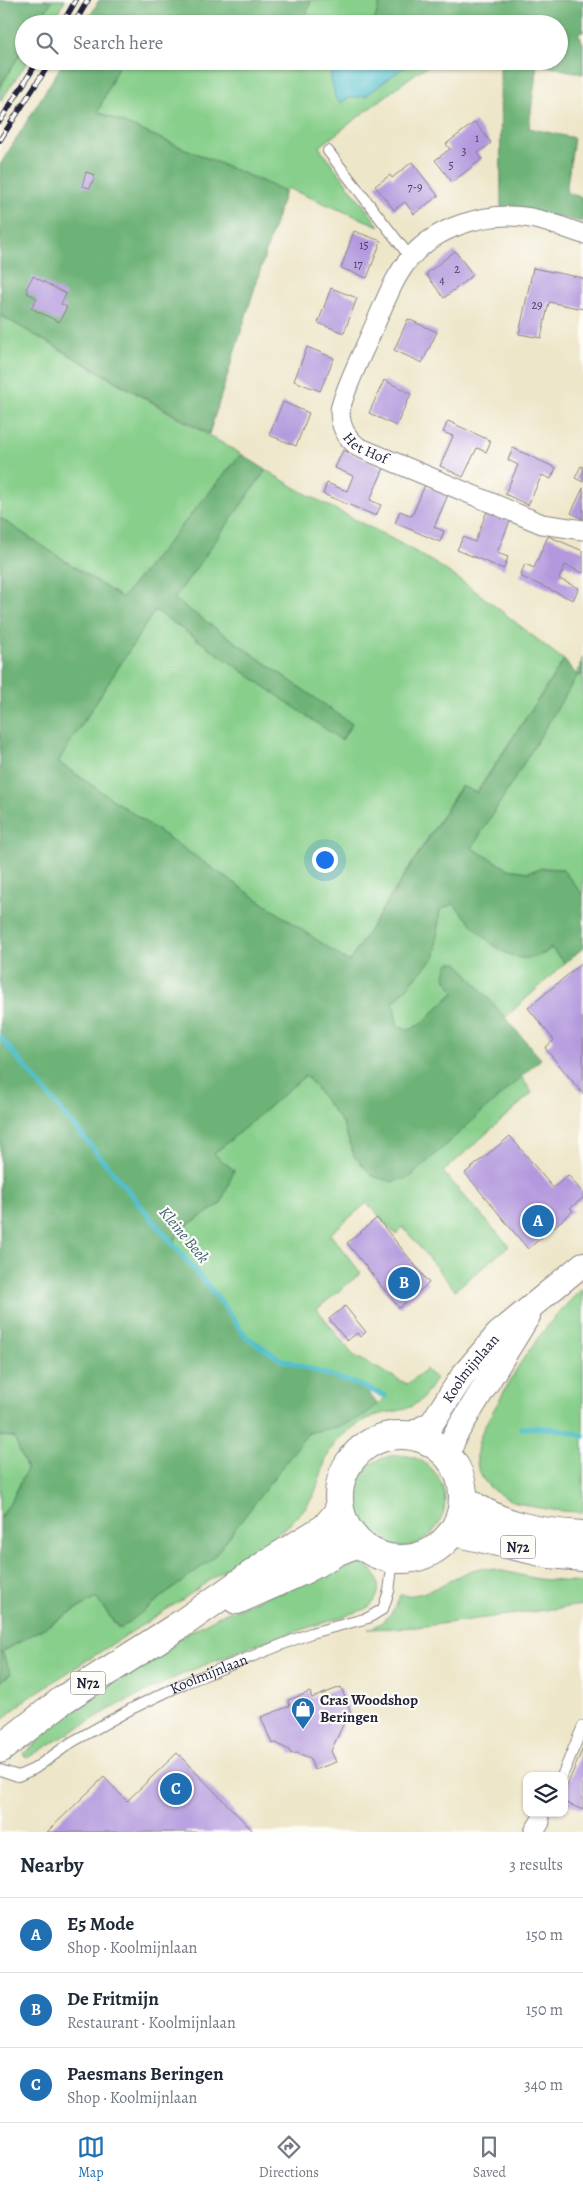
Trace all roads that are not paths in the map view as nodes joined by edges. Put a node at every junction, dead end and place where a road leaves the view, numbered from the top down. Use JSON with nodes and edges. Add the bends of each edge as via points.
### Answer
{"nodes":[{"id":1,"x":328,"y":151,"type":"dead end"},
{"id":2,"x":583,"y":234,"type":"edge"},
{"id":3,"x":410,"y":257,"type":"junction"},
{"id":4,"x":583,"y":530,"type":"edge"},
{"id":5,"x":583,"y":1264,"type":"edge"},
{"id":6,"x":535,"y":1304,"type":"junction"},
{"id":7,"x":410,"y":1435,"type":"junction"},
{"id":8,"x":448,"y":1454,"type":"junction"},
{"id":9,"x":464,"y":1499,"type":"junction"},
{"id":10,"x":340,"y":1510,"type":"junction"},
{"id":11,"x":454,"y":1532,"type":"junction"},
{"id":12,"x":583,"y":1535,"type":"edge"},
{"id":13,"x":358,"y":1543,"type":"junction"},
{"id":14,"x":583,"y":1556,"type":"edge"},
{"id":15,"x":393,"y":1560,"type":"junction"},
{"id":16,"x":180,"y":1625,"type":"junction"},
{"id":17,"x":583,"y":1726,"type":"edge"},
{"id":18,"x":0,"y":1749,"type":"edge"},
{"id":19,"x":0,"y":1770,"type":"edge"},
{"id":20,"x":564,"y":1772,"type":"edge"}],
"edges":[{"from":1,"to":3,"type":"lane"},
{"from":2,"to":3,"type":"street","name":"Het Hof","via":[[525,217],[483,219],[445,232]]},
{"from":3,"to":4,"type":"street","name":"Het Hof","via":[[392,286],[342,402],[340,417],[345,433],[358,447],[542,524]]},
{"from":5,"to":6,"type":"street","name":"Koolmijnlaan"},
{"from":6,"to":7,"type":"street","name":"Koolmijnlaan","via":[[498,1334],[464,1374],[432,1423]]},
{"from":6,"to":8,"type":"street","name":"Koolmijnlaan","via":[[456,1435]]},
{"from":7,"to":8,"type":"main road","via":[[431,1442]]},
{"from":7,"to":10,"type":"main road","via":[[384,1437],[356,1454],[342,1477]]},
{"from":8,"to":9,"type":"main road","via":[[460,1475]]},
{"from":9,"to":11,"type":"main road","via":[[462,1516]]},
{"from":9,"to":12,"type":"main road","number":"N72","via":[[480,1512],[506,1523],[550,1534]]},
{"from":10,"to":13,"type":"main road","via":[[346,1528]]},
{"from":10,"to":16,"type":"main road","number":"N72","via":[[325,1528],[271,1561]]},
{"from":11,"to":14,"type":"main road","number":"N72","via":[[550,1554]]},
{"from":11,"to":15,"type":"main road","via":[[438,1549],[417,1558]]},
{"from":13,"to":15,"type":"main road","via":[[374,1554]]},
{"from":13,"to":16,"type":"main road","number":"N72"},
{"from":15,"to":19,"type":"lane","name":"Koolmijnlaan","via":[[383,1609],[368,1618],[311,1633],[184,1683],[72,1742],[34,1769],[18,1776]]},
{"from":16,"to":18,"type":"main road","number":"N72","via":[[64,1699]]},
{"from":17,"to":20,"type":"lane"}]}
